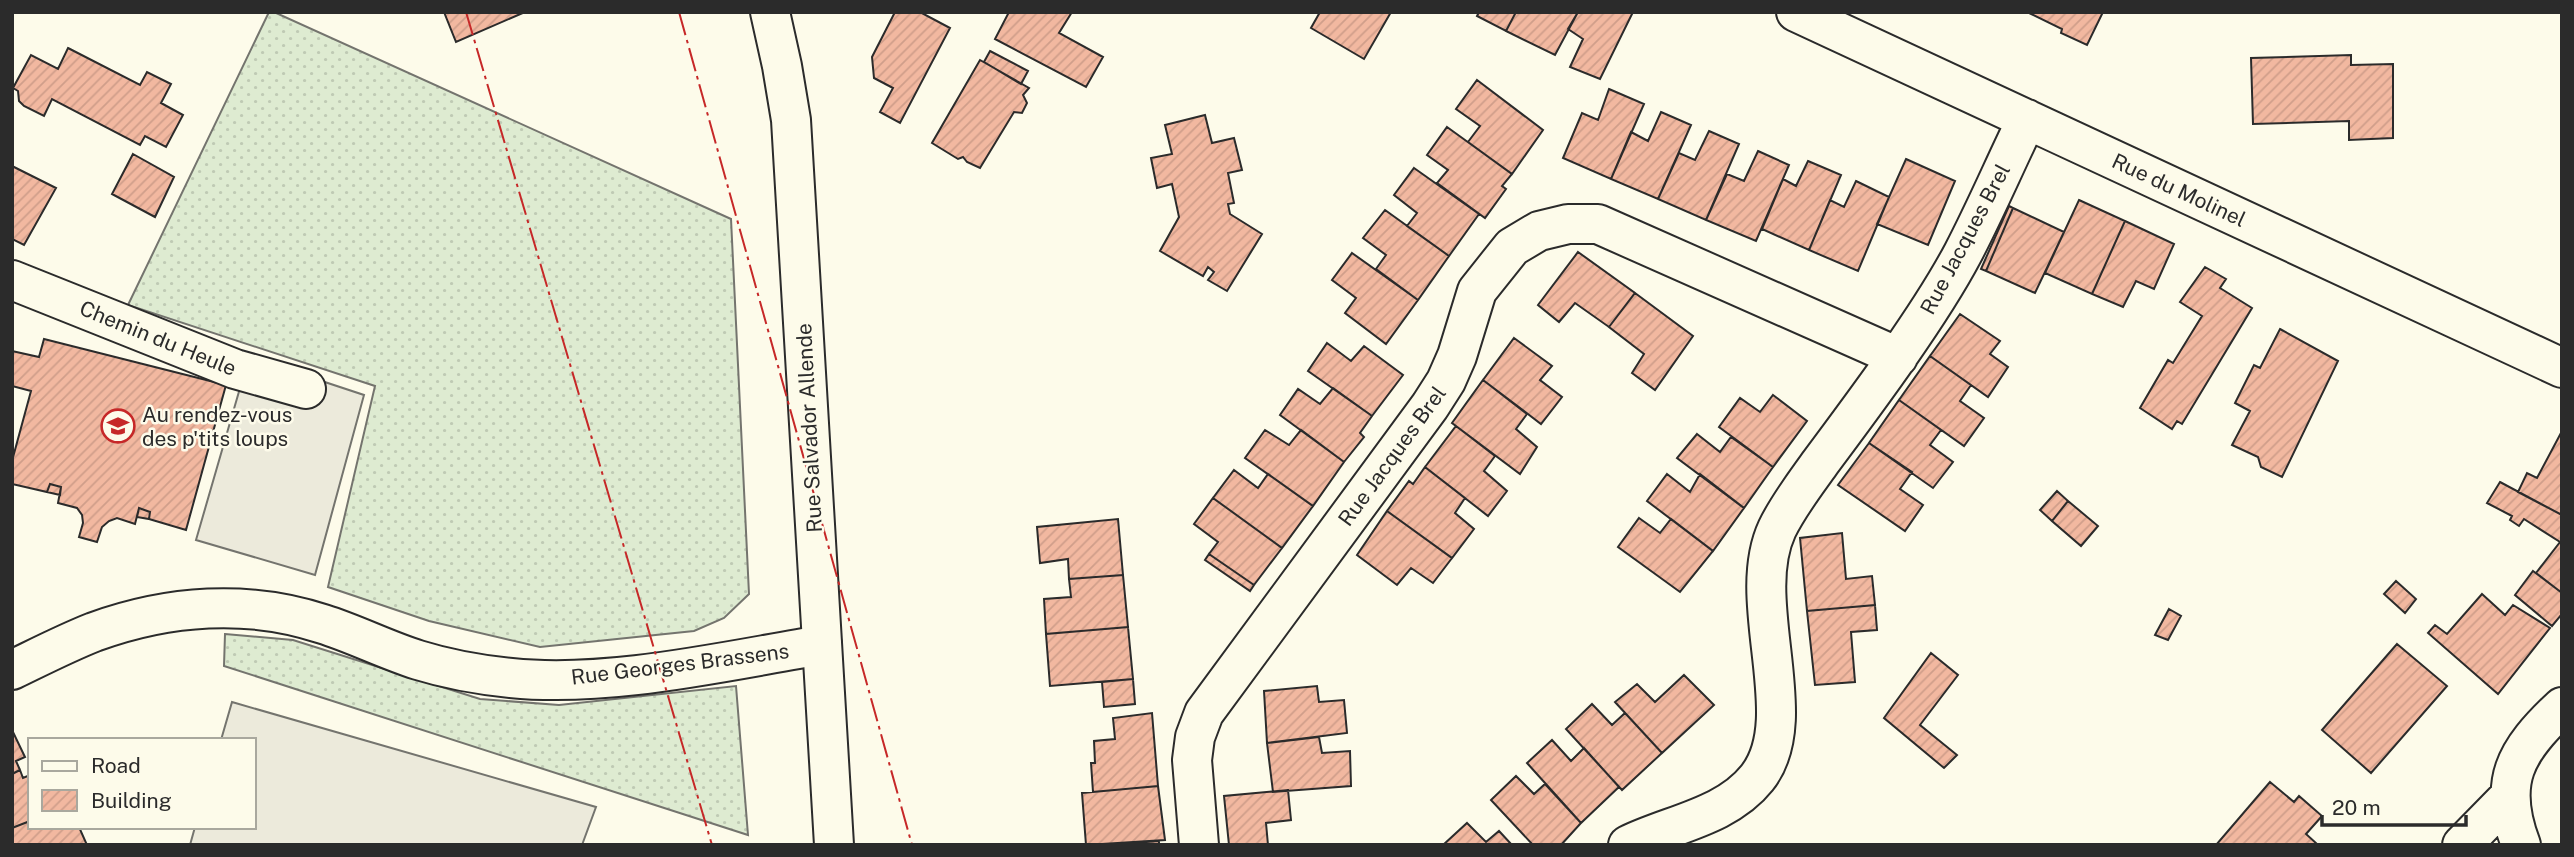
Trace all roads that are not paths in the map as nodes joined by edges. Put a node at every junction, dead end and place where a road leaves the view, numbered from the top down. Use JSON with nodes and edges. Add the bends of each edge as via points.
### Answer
{"nodes":[{"id":1,"x":770,"y":12,"type":"edge"},
{"id":2,"x":1796,"y":12,"type":"edge"},
{"id":3,"x":2027,"y":119,"type":"junction"},
{"id":4,"x":12,"y":280,"type":"edge"},
{"id":5,"x":1898,"y":357,"type":"junction"},
{"id":6,"x":2562,"y":368,"type":"edge"},
{"id":7,"x":306,"y":389,"type":"dead end"},
{"id":8,"x":822,"y":645,"type":"junction"},
{"id":9,"x":12,"y":670,"type":"edge"},
{"id":10,"x":2562,"y":707,"type":"edge"},
{"id":11,"x":2509,"y":797,"type":"junction"},
{"id":12,"x":834,"y":845,"type":"edge"},
{"id":13,"x":1199,"y":845,"type":"edge"},
{"id":14,"x":1628,"y":845,"type":"edge"},
{"id":15,"x":2462,"y":845,"type":"edge"},
{"id":16,"x":2521,"y":845,"type":"edge"}],
"edges":[{"from":1,"to":8,"type":"street","name":"Rue Salvador Allende","via":[[791,120]]},
{"from":2,"to":3,"type":"street","name":"Rue du Molinel"},
{"from":3,"to":5,"type":"street","name":"Rue Jacques Brel","via":[[1962,253]]},
{"from":3,"to":6,"type":"street","name":"Rue du Molinel"},
{"from":4,"to":7,"type":"street","name":"Chemin du Heule","via":[[235,369]]},
{"from":5,"to":13,"type":"street","name":"Rue Jacques Brel","via":[[1598,224],[1568,223],[1539,231],[1512,247],[1477,291],[1457,356],[1430,406],[1204,713],[1192,760]]},
{"from":5,"to":14,"type":"street","name":"Rue Jacques Brel","via":[[1776,530],[1768,563],[1767,608],[1777,725],[1758,777],[1721,807]]},
{"from":8,"to":9,"type":"street","name":"Rue Georges Brassens","via":[[609,678],[511,678],[418,660],[322,623],[270,611],[192,609],[148,615],[93,633]]},
{"from":8,"to":12,"type":"street","name":"Rue Salvador Allende"},
{"from":10,"to":11,"type":"street","via":[[2522,752]]},
{"from":11,"to":15,"type":"street"},
{"from":11,"to":16,"type":"street"}]}
